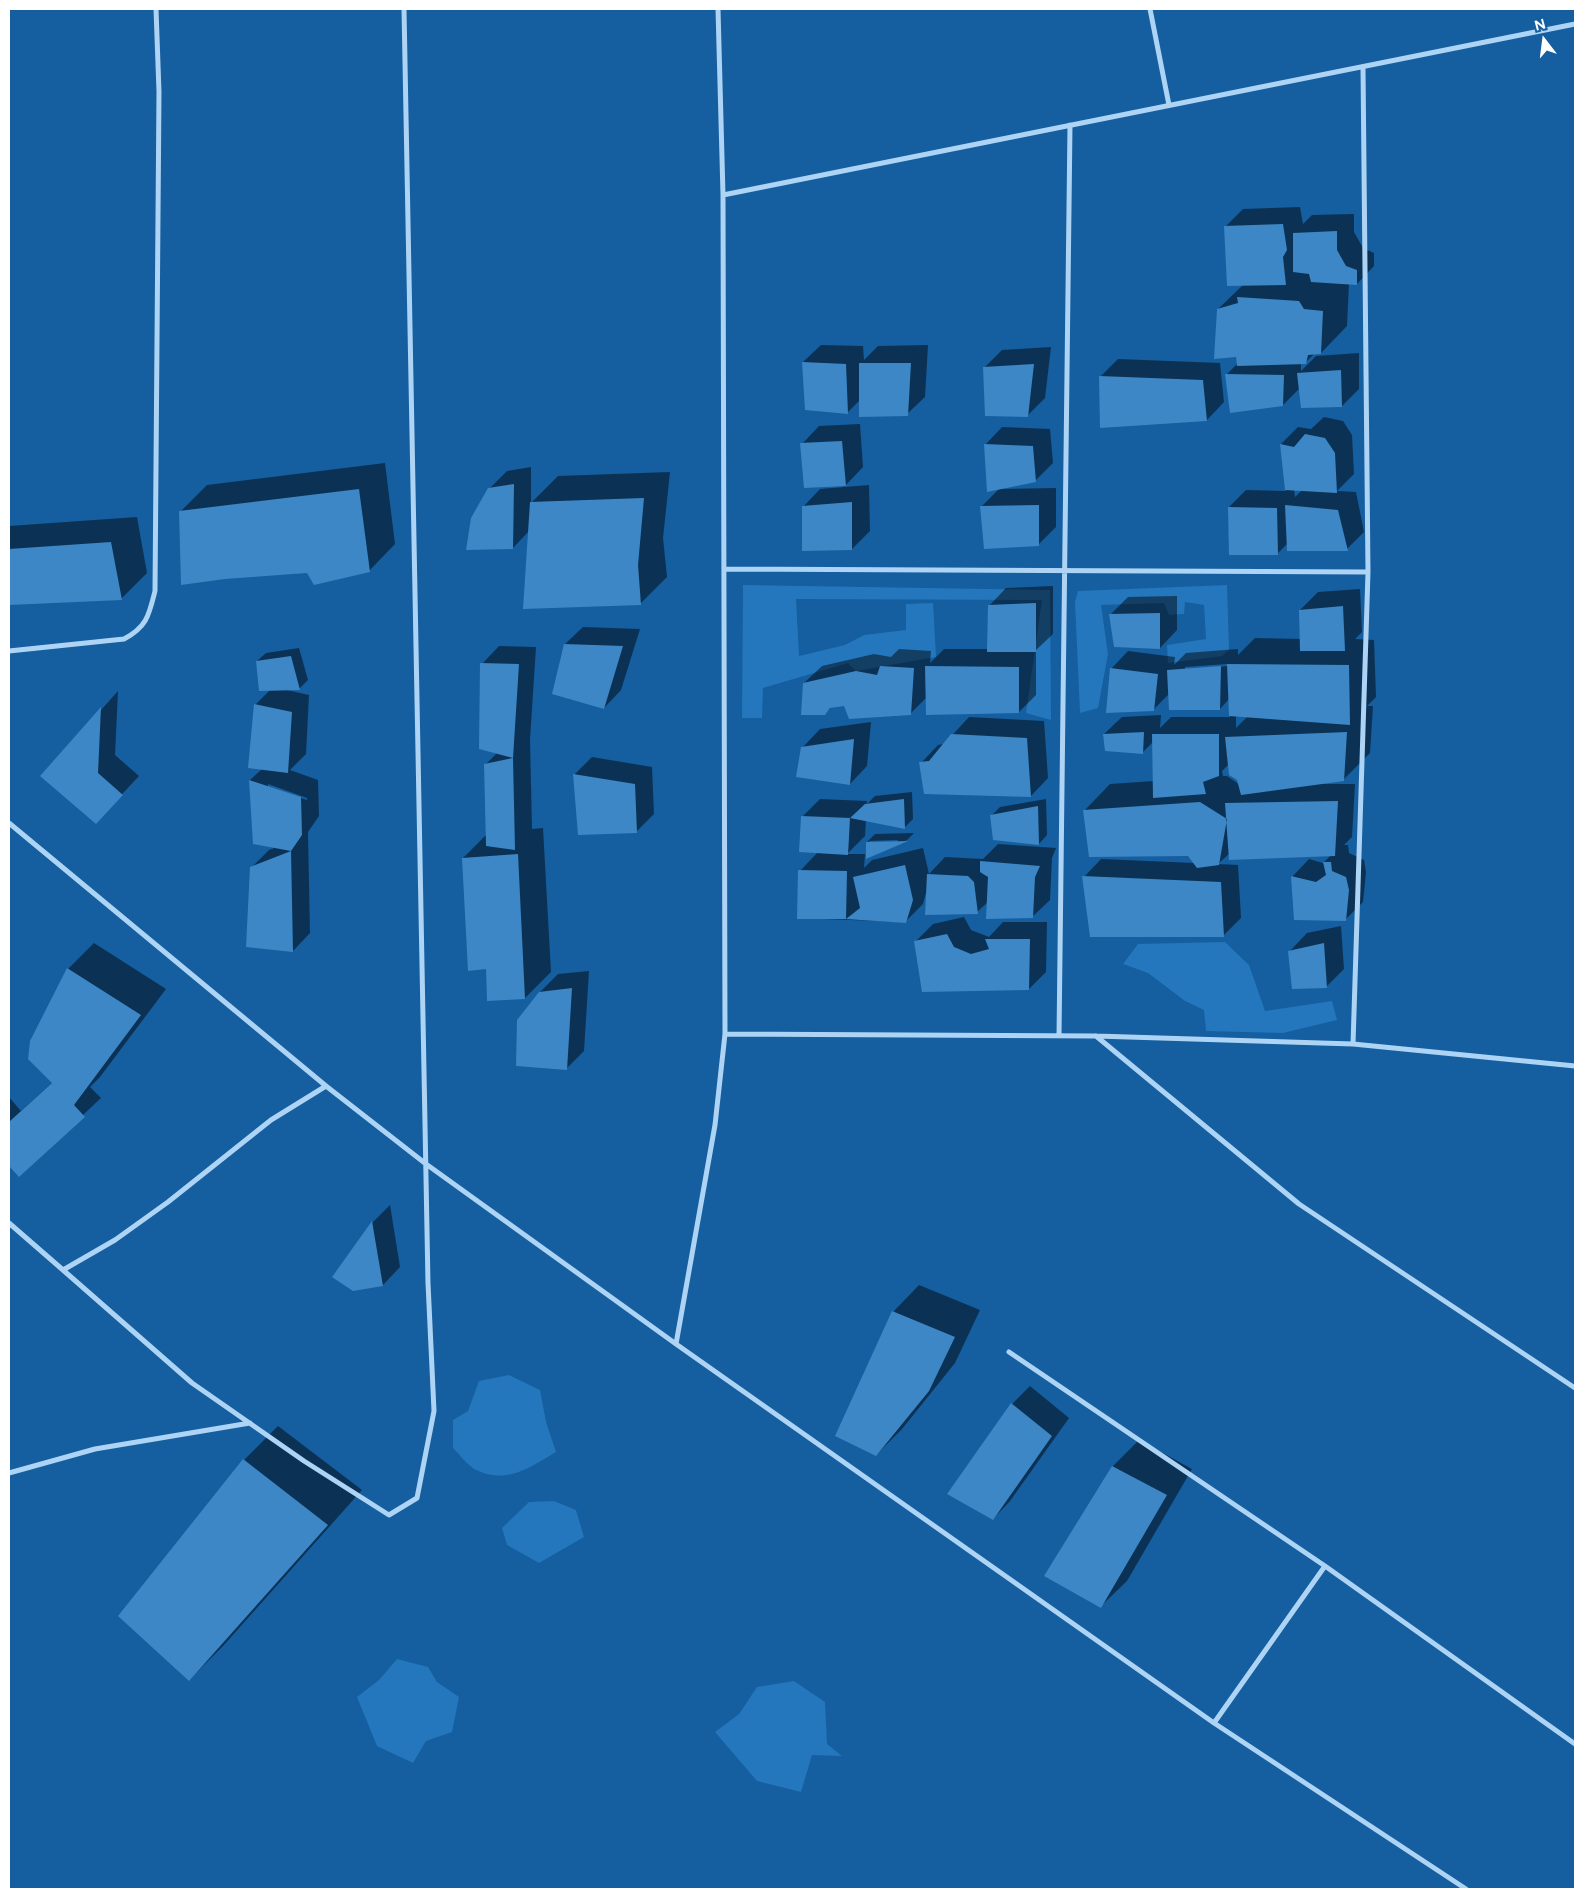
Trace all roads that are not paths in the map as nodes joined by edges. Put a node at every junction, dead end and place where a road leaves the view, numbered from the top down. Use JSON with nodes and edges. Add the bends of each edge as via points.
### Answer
{"nodes":[{"id":1,"x":156,"y":9,"type":"edge"},
{"id":2,"x":404,"y":9,"type":"edge"},
{"id":3,"x":718,"y":9,"type":"edge"},
{"id":4,"x":1150,"y":9,"type":"edge"},
{"id":5,"x":1575,"y":24,"type":"edge"},
{"id":6,"x":1363,"y":67,"type":"junction"},
{"id":7,"x":1169,"y":105,"type":"junction"},
{"id":8,"x":1070,"y":125,"type":"junction"},
{"id":9,"x":722,"y":195,"type":"junction"},
{"id":10,"x":724,"y":569,"type":"junction"},
{"id":11,"x":1066,"y":571,"type":"junction"},
{"id":12,"x":1368,"y":572,"type":"junction"},
{"id":13,"x":9,"y":651,"type":"edge"},
{"id":14,"x":9,"y":823,"type":"edge"},
{"id":15,"x":725,"y":1034,"type":"junction"},
{"id":16,"x":1059,"y":1036,"type":"junction"},
{"id":17,"x":1096,"y":1036,"type":"junction"},
{"id":18,"x":1353,"y":1044,"type":"junction"},
{"id":19,"x":1575,"y":1066,"type":"edge"},
{"id":20,"x":326,"y":1086,"type":"junction"},
{"id":21,"x":426,"y":1164,"type":"junction"},
{"id":22,"x":9,"y":1223,"type":"edge"},
{"id":23,"x":63,"y":1270,"type":"junction"},
{"id":24,"x":676,"y":1344,"type":"junction"},
{"id":25,"x":1009,"y":1352,"type":"dead end"},
{"id":26,"x":1575,"y":1388,"type":"edge"},
{"id":27,"x":250,"y":1423,"type":"junction"},
{"id":28,"x":9,"y":1473,"type":"edge"},
{"id":29,"x":1325,"y":1566,"type":"junction"},
{"id":30,"x":1214,"y":1723,"type":"junction"},
{"id":31,"x":1575,"y":1744,"type":"edge"},
{"id":32,"x":1466,"y":1889,"type":"edge"}],
"edges":[{"from":1,"to":13,"type":"street","via":[[159,92],[156,591],[149,616],[138,631],[124,639]]},
{"from":2,"to":21,"type":"street"},
{"from":3,"to":9,"type":"street"},
{"from":4,"to":7,"type":"street"},
{"from":5,"to":6,"type":"street"},
{"from":6,"to":7,"type":"street"},
{"from":6,"to":12,"type":"street"},
{"from":7,"to":8,"type":"street"},
{"from":8,"to":9,"type":"street"},
{"from":8,"to":11,"type":"street"},
{"from":9,"to":10,"type":"street"},
{"from":10,"to":11,"type":"street"},
{"from":10,"to":15,"type":"street"},
{"from":11,"to":12,"type":"street"},
{"from":11,"to":16,"type":"street"},
{"from":12,"to":18,"type":"street"},
{"from":14,"to":20,"type":"street"},
{"from":15,"to":16,"type":"street"},
{"from":15,"to":24,"type":"street","via":[[716,1125]]},
{"from":16,"to":17,"type":"street"},
{"from":17,"to":18,"type":"street"},
{"from":17,"to":26,"type":"street","via":[[1299,1204]]},
{"from":18,"to":19,"type":"street"},
{"from":20,"to":21,"type":"street"},
{"from":20,"to":23,"type":"street","via":[[271,1120],[115,1240]]},
{"from":21,"to":24,"type":"street"},
{"from":21,"to":27,"type":"street","via":[[434,1411],[418,1498],[389,1515]]},
{"from":22,"to":23,"type":"street"},
{"from":23,"to":27,"type":"street","via":[[192,1383]]},
{"from":24,"to":30,"type":"street"},
{"from":25,"to":29,"type":"street"},
{"from":27,"to":28,"type":"street","via":[[95,1449]]},
{"from":29,"to":30,"type":"street"},
{"from":29,"to":31,"type":"street"},
{"from":30,"to":32,"type":"street"}]}
